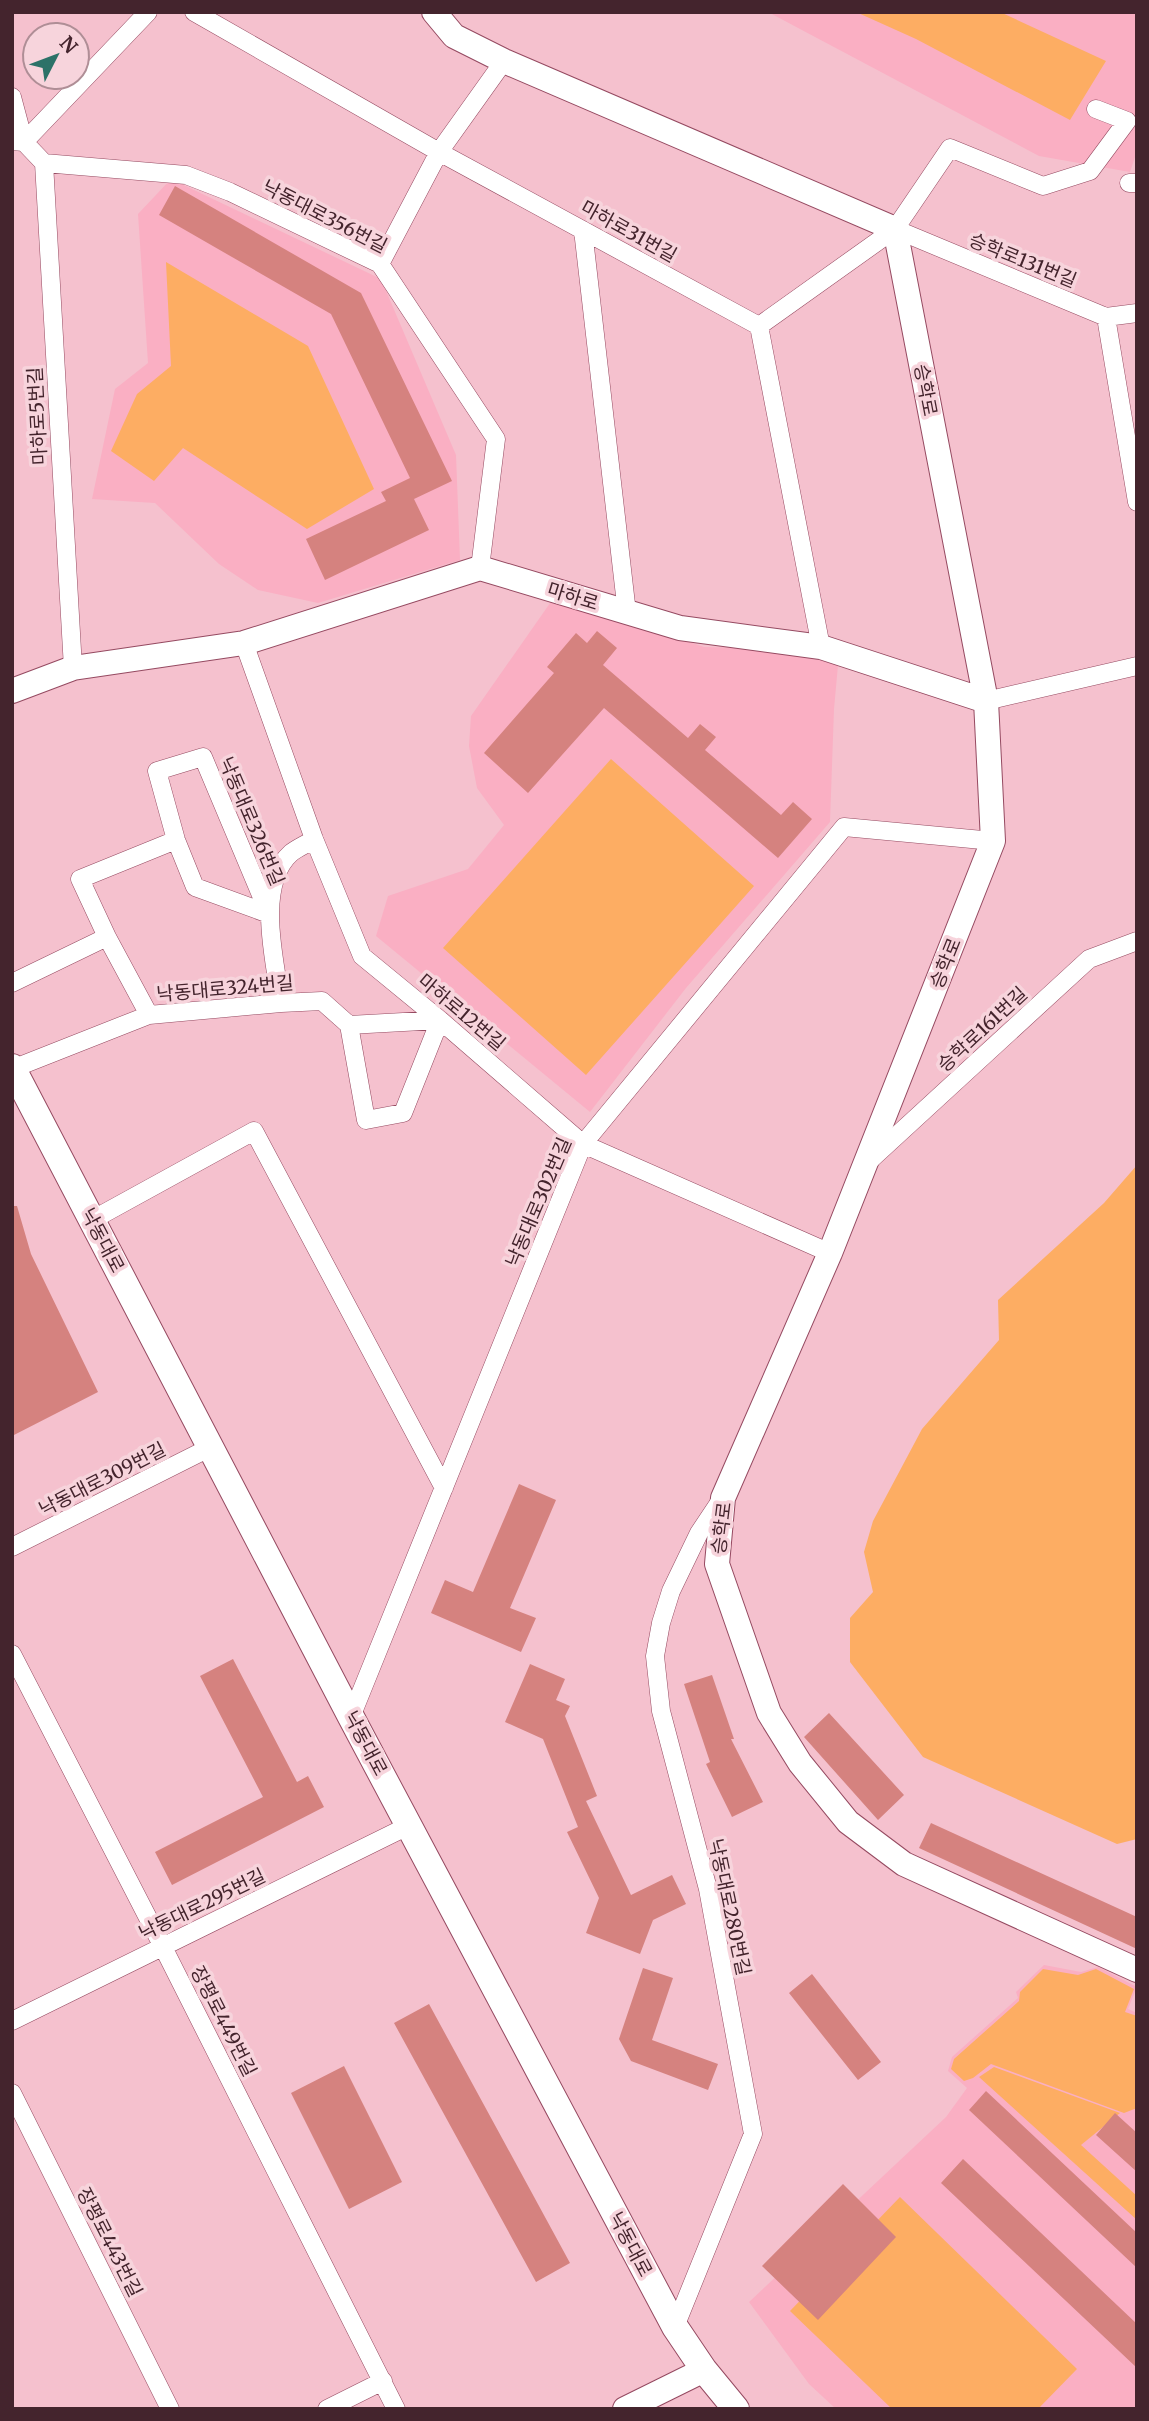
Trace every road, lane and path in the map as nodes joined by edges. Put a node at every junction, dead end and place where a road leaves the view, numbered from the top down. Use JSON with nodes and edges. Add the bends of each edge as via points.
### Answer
{"nodes":[{"id":1,"x":148,"y":12,"type":"edge"},
{"id":2,"x":194,"y":12,"type":"edge"},
{"id":3,"x":434,"y":12,"type":"edge"},
{"id":4,"x":504,"y":61,"type":"junction"},
{"id":5,"x":12,"y":97,"type":"edge"},
{"id":6,"x":1096,"y":109,"type":"dead end"},
{"id":7,"x":18,"y":141,"type":"edge"},
{"id":8,"x":439,"y":152,"type":"junction"},
{"id":9,"x":44,"y":163,"type":"junction"},
{"id":10,"x":895,"y":229,"type":"junction"},
{"id":11,"x":583,"y":230,"type":"junction"},
{"id":12,"x":380,"y":264,"type":"junction"},
{"id":13,"x":1137,"y":313,"type":"edge"},
{"id":14,"x":1106,"y":317,"type":"junction"},
{"id":15,"x":759,"y":326,"type":"junction"},
{"id":16,"x":1137,"y":502,"type":"edge"},
{"id":17,"x":480,"y":568,"type":"junction"},
{"id":18,"x":627,"y":612,"type":"junction"},
{"id":19,"x":244,"y":643,"type":"junction"},
{"id":20,"x":821,"y":647,"type":"junction"},
{"id":21,"x":1137,"y":666,"type":"edge"},
{"id":22,"x":73,"y":668,"type":"junction"},
{"id":23,"x":12,"y":691,"type":"edge"},
{"id":24,"x":986,"y":701,"type":"junction"},
{"id":25,"x":314,"y":839,"type":"junction"},
{"id":26,"x":176,"y":840,"type":"junction"},
{"id":27,"x":993,"y":841,"type":"junction"},
{"id":28,"x":269,"y":914,"type":"junction"},
{"id":29,"x":107,"y":937,"type":"junction"},
{"id":30,"x":1137,"y":941,"type":"edge"},
{"id":31,"x":12,"y":983,"type":"edge"},
{"id":32,"x":281,"y":1003,"type":"junction"},
{"id":33,"x":149,"y":1015,"type":"junction"},
{"id":34,"x":440,"y":1020,"type":"junction"},
{"id":35,"x":349,"y":1026,"type":"junction"},
{"id":36,"x":13,"y":1068,"type":"edge"},
{"id":37,"x":583,"y":1144,"type":"junction"},
{"id":38,"x":865,"y":1165,"type":"junction"},
{"id":39,"x":92,"y":1220,"type":"junction"},
{"id":40,"x":830,"y":1253,"type":"junction"},
{"id":41,"x":211,"y":1447,"type":"junction"},
{"id":42,"x":444,"y":1488,"type":"junction"},
{"id":43,"x":723,"y":1497,"type":"junction"},
{"id":44,"x":12,"y":1548,"type":"edge"},
{"id":45,"x":12,"y":1654,"type":"edge"},
{"id":46,"x":351,"y":1717,"type":"junction"},
{"id":47,"x":410,"y":1825,"type":"junction"},
{"id":48,"x":163,"y":1947,"type":"junction"},
{"id":49,"x":1137,"y":1970,"type":"edge"},
{"id":50,"x":12,"y":2021,"type":"edge"},
{"id":51,"x":12,"y":2093,"type":"edge"},
{"id":52,"x":675,"y":2327,"type":"junction"},
{"id":53,"x":704,"y":2370,"type":"junction"},
{"id":54,"x":383,"y":2381,"type":"junction"},
{"id":55,"x":170,"y":2409,"type":"edge"},
{"id":56,"x":327,"y":2409,"type":"edge"},
{"id":57,"x":396,"y":2409,"type":"edge"},
{"id":58,"x":625,"y":2409,"type":"edge"},
{"id":59,"x":736,"y":2409,"type":"edge"}],
"edges":[{"from":1,"to":7,"type":"street"},
{"from":2,"to":8,"type":"street","name":"마하로31번길"},
{"from":3,"to":4,"type":"street","via":[[454,36]]},
{"from":4,"to":8,"type":"street"},
{"from":4,"to":10,"type":"street"},
{"from":5,"to":7,"type":"street"},
{"from":6,"to":10,"type":"street","via":[[1127,121],[1090,171],[1044,186],[950,148]]},
{"from":7,"to":9,"type":"street"},
{"from":8,"to":11,"type":"street","name":"마하로31번길"},
{"from":8,"to":12,"type":"street"},
{"from":9,"to":12,"type":"street","name":"낙동대로356번길","via":[[186,175]]},
{"from":9,"to":22,"type":"street","name":"마하로5번길"},
{"from":10,"to":14,"type":"street","name":"승학로131번길"},
{"from":10,"to":15,"type":"street"},
{"from":10,"to":24,"type":"street","name":"승학로"},
{"from":11,"to":15,"type":"street","name":"마하로31번길"},
{"from":11,"to":18,"type":"street"},
{"from":12,"to":17,"type":"street","name":"낙동대로356번길","via":[[496,439]]},
{"from":13,"to":14,"type":"street","name":"승학로131번길"},
{"from":14,"to":16,"type":"street"},
{"from":15,"to":20,"type":"street"},
{"from":17,"to":18,"type":"street","name":"마하로"},
{"from":17,"to":19,"type":"street"},
{"from":18,"to":20,"type":"street","name":"마하로","via":[[680,628]]},
{"from":19,"to":22,"type":"street"},
{"from":19,"to":25,"type":"street","name":"마하로12번길"},
{"from":20,"to":24,"type":"street","name":"마하로"},
{"from":21,"to":24,"type":"street"},
{"from":22,"to":23,"type":"street"},
{"from":24,"to":27,"type":"street","name":"승학로"},
{"from":25,"to":28,"type":"street","via":[[290,854],[277,875]]},
{"from":25,"to":34,"type":"street","name":"마하로12번길","via":[[362,956]]},
{"from":26,"to":28,"type":"street","via":[[195,887]]},
{"from":26,"to":28,"type":"street","name":"낙동대로326번길","via":[[157,771],[203,757]]},
{"from":26,"to":29,"type":"street","via":[[80,879]]},
{"from":27,"to":37,"type":"street","name":"낙동대로302번길","via":[[844,827]]},
{"from":27,"to":38,"type":"street","name":"승학로"},
{"from":28,"to":32,"type":"street"},
{"from":29,"to":31,"type":"street"},
{"from":29,"to":33,"type":"street"},
{"from":30,"to":38,"type":"street","name":"승학로161번길","via":[[1089,959]]},
{"from":32,"to":33,"type":"street","name":"낙동대로324번길"},
{"from":32,"to":35,"type":"street","name":"낙동대로324번길","via":[[322,1001]]},
{"from":33,"to":36,"type":"street","name":"낙동대로324번길"},
{"from":34,"to":35,"type":"street"},
{"from":34,"to":35,"type":"street","via":[[403,1113],[366,1120]]},
{"from":34,"to":37,"type":"street","name":"마하로12번길"},
{"from":36,"to":39,"type":"main road","name":"낙동대로"},
{"from":37,"to":40,"type":"street","name":"마하로12번길"},
{"from":37,"to":42,"type":"street","name":"낙동대로302번길"},
{"from":38,"to":40,"type":"street","name":"승학로"},
{"from":39,"to":41,"type":"main road","name":"낙동대로"},
{"from":39,"to":42,"type":"street","via":[[254,1131]]},
{"from":40,"to":43,"type":"street","name":"승학로"},
{"from":41,"to":44,"type":"street","name":"낙동대로309번길"},
{"from":41,"to":46,"type":"main road","name":"낙동대로"},
{"from":42,"to":46,"type":"street","name":"낙동대로302번길"},
{"from":43,"to":49,"type":"street","name":"승학로","via":[[717,1564],[769,1713],[800,1763],[848,1822],[904,1864]]},
{"from":43,"to":52,"type":"street","name":"낙동대로280번길","via":[[699,1533],[671,1591],[655,1656],[661,1711],[708,1889],[753,2134]]},
{"from":45,"to":48,"type":"street","name":"장평로449번길"},
{"from":46,"to":47,"type":"main road","name":"낙동대로"},
{"from":47,"to":48,"type":"street","name":"낙동대로295번길"},
{"from":47,"to":52,"type":"main road","name":"낙동대로"},
{"from":48,"to":50,"type":"street","name":"낙동대로295번길"},
{"from":48,"to":54,"type":"street","name":"장평로449번길"},
{"from":51,"to":55,"type":"street","name":"장평로443번길"},
{"from":52,"to":53,"type":"main road","name":"낙동대로"},
{"from":53,"to":58,"type":"street"},
{"from":53,"to":59,"type":"main road","name":"낙동대로"},
{"from":54,"to":56,"type":"street"},
{"from":54,"to":57,"type":"street","name":"장평로449번길"}]}
